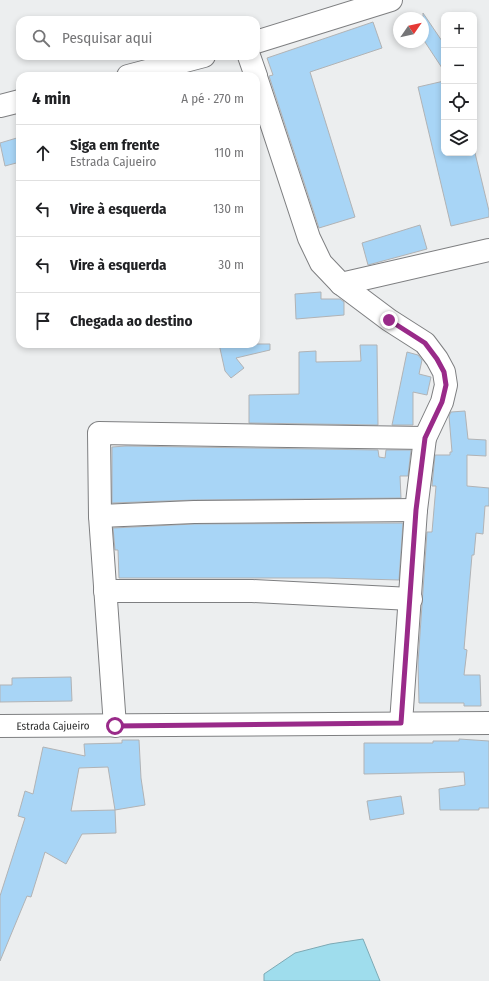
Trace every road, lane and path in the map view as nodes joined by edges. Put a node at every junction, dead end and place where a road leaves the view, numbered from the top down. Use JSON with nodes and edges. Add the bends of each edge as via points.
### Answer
{"nodes":[{"id":1,"x":391,"y":0,"type":"edge"},
{"id":2,"x":260,"y":41,"type":"edge"},
{"id":3,"x":189,"y":60,"type":"edge"},
{"id":4,"x":250,"y":60,"type":"edge"},
{"id":5,"x":143,"y":72,"type":"edge"},
{"id":6,"x":255,"y":72,"type":"edge"},
{"id":7,"x":260,"y":88,"type":"edge"},
{"id":8,"x":16,"y":102,"type":"edge"},
{"id":9,"x":0,"y":106,"type":"edge"},
{"id":10,"x":489,"y":250,"type":"edge"},
{"id":11,"x":341,"y":284,"type":"junction"},
{"id":12,"x":425,"y":438,"type":"junction"},
{"id":13,"x":416,"y":510,"type":"junction"},
{"id":14,"x":100,"y":516,"type":"junction"},
{"id":15,"x":105,"y":591,"type":"junction"},
{"id":16,"x":411,"y":599,"type":"junction"},
{"id":17,"x":489,"y":722,"type":"edge"},
{"id":18,"x":401,"y":723,"type":"junction"},
{"id":19,"x":0,"y":726,"type":"edge"},
{"id":20,"x":115,"y":726,"type":"junction"}],
"edges":[{"from":1,"to":2,"type":"street"},
{"from":3,"to":5,"type":"street"},
{"from":4,"to":6,"type":"street"},
{"from":7,"to":11,"type":"street","via":[[309,238],[321,263]]},
{"from":8,"to":9,"type":"street"},
{"from":10,"to":11,"type":"street"},
{"from":11,"to":12,"type":"street","via":[[425,343],[437,359],[444,372],[446,385],[442,402]]},
{"from":12,"to":13,"type":"street"},
{"from":12,"to":14,"type":"street","via":[[99,433]]},
{"from":13,"to":14,"type":"street","via":[[194,512]]},
{"from":13,"to":16,"type":"street"},
{"from":14,"to":15,"type":"street"},
{"from":15,"to":16,"type":"street","via":[[252,591]]},
{"from":15,"to":20,"type":"street"},
{"from":16,"to":18,"type":"street"},
{"from":17,"to":18,"type":"street","name":"Estrada Cajueiro"},
{"from":18,"to":20,"type":"street","name":"Estrada Cajueiro"},
{"from":19,"to":20,"type":"street","name":"Estrada Cajueiro"}]}
